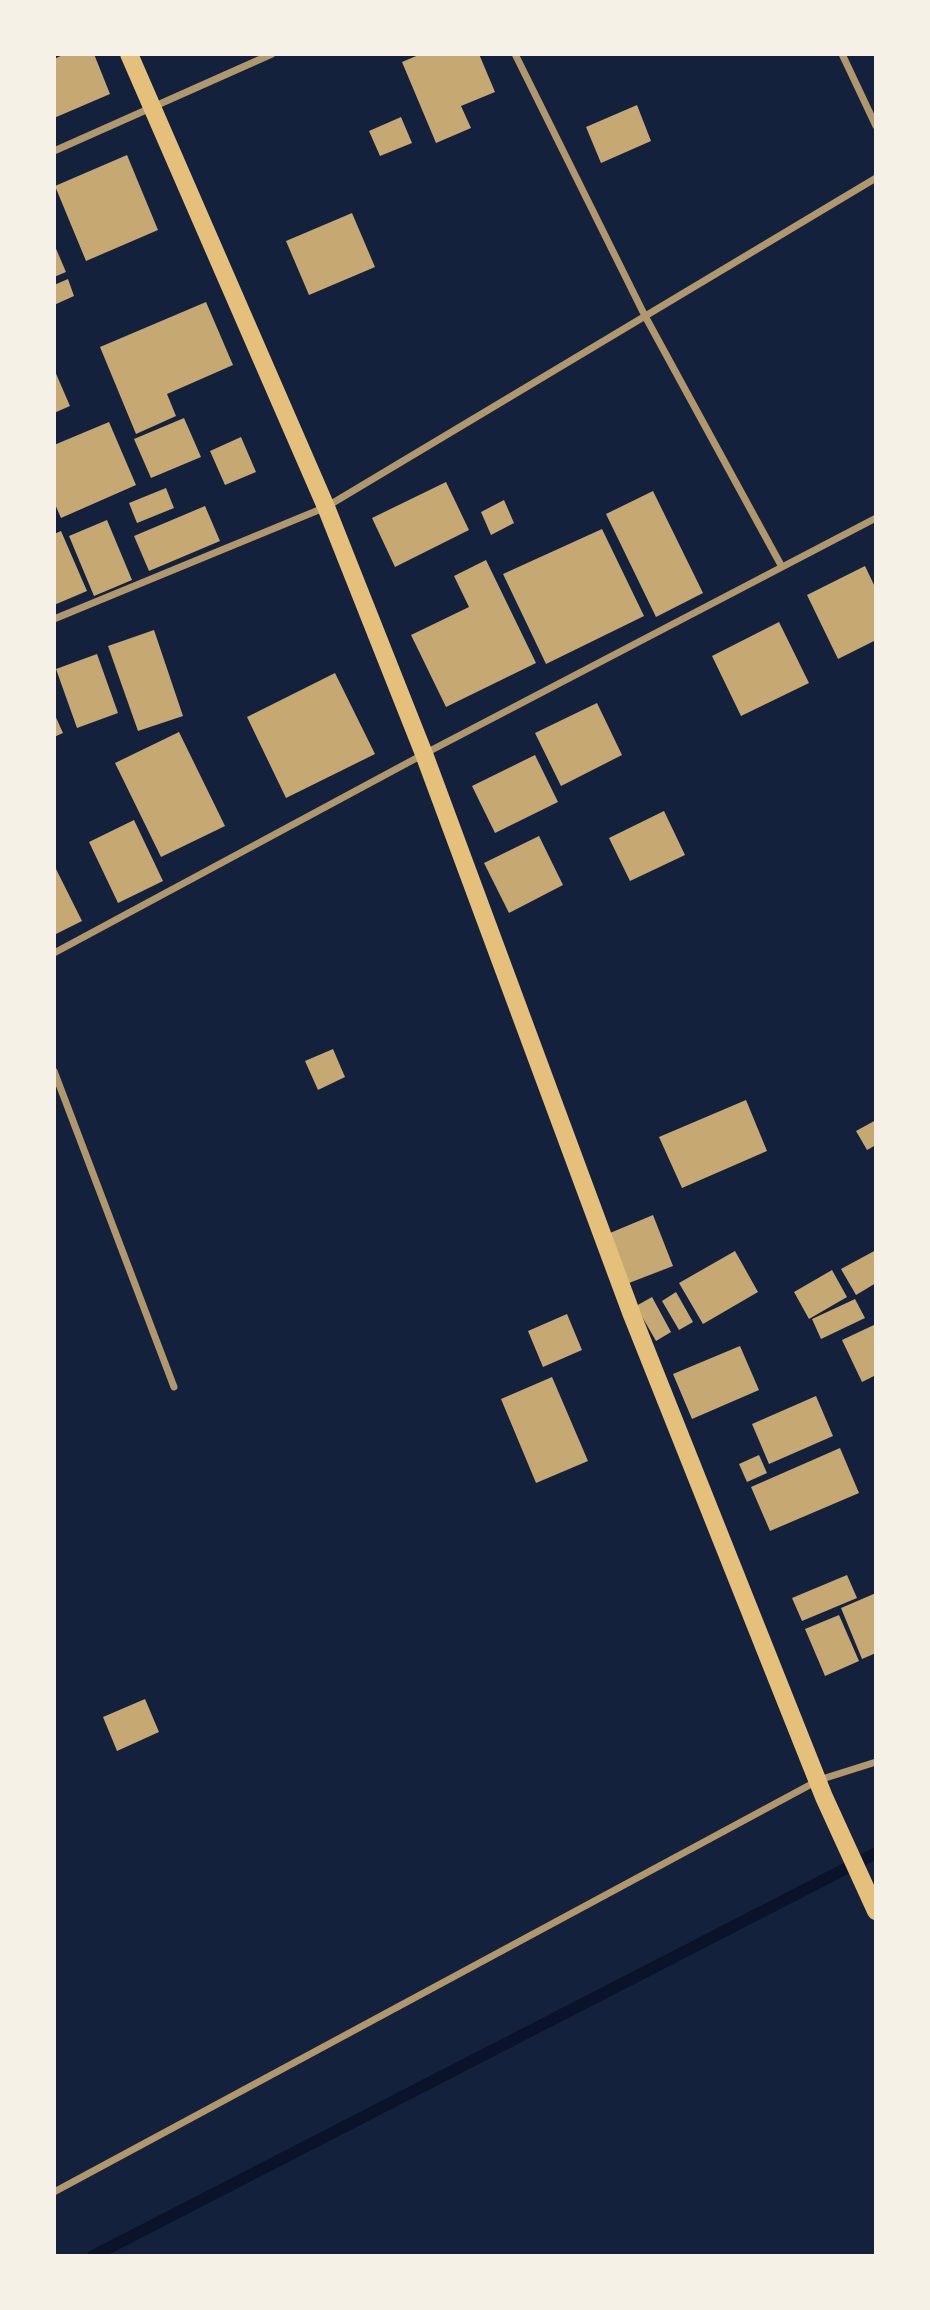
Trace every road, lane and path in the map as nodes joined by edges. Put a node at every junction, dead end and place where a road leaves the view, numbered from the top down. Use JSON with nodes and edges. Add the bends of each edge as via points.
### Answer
{"nodes":[{"id":1,"x":129,"y":54,"type":"edge"},
{"id":2,"x":272,"y":54,"type":"edge"},
{"id":3,"x":515,"y":54,"type":"edge"},
{"id":4,"x":842,"y":54,"type":"edge"},
{"id":5,"x":152,"y":108,"type":"junction"},
{"id":6,"x":876,"y":125,"type":"edge"},
{"id":7,"x":54,"y":151,"type":"edge"},
{"id":8,"x":876,"y":178,"type":"edge"},
{"id":9,"x":645,"y":316,"type":"junction"},
{"id":10,"x":326,"y":507,"type":"junction"},
{"id":11,"x":876,"y":518,"type":"edge"},
{"id":12,"x":782,"y":566,"type":"junction"},
{"id":13,"x":54,"y":618,"type":"edge"},
{"id":14,"x":425,"y":754,"type":"junction"},
{"id":15,"x":54,"y":953,"type":"edge"},
{"id":16,"x":54,"y":1071,"type":"edge"},
{"id":17,"x":174,"y":1387,"type":"dead end"},
{"id":18,"x":876,"y":1762,"type":"edge"},
{"id":19,"x":821,"y":1788,"type":"junction"},
{"id":20,"x":876,"y":1911,"type":"edge"},
{"id":21,"x":54,"y":2193,"type":"edge"}],
"edges":[{"from":1,"to":5,"type":"main road"},
{"from":2,"to":5,"type":"street"},
{"from":3,"to":9,"type":"street"},
{"from":4,"to":6,"type":"street"},
{"from":5,"to":7,"type":"street"},
{"from":5,"to":10,"type":"main road"},
{"from":8,"to":9,"type":"street"},
{"from":9,"to":10,"type":"street"},
{"from":9,"to":12,"type":"street"},
{"from":10,"to":13,"type":"street"},
{"from":10,"to":14,"type":"main road"},
{"from":11,"to":12,"type":"street"},
{"from":12,"to":14,"type":"street"},
{"from":14,"to":15,"type":"street"},
{"from":14,"to":19,"type":"main road","via":[[632,1315]]},
{"from":16,"to":17,"type":"street"},
{"from":18,"to":19,"type":"street"},
{"from":19,"to":20,"type":"main road"},
{"from":19,"to":21,"type":"street"}]}
